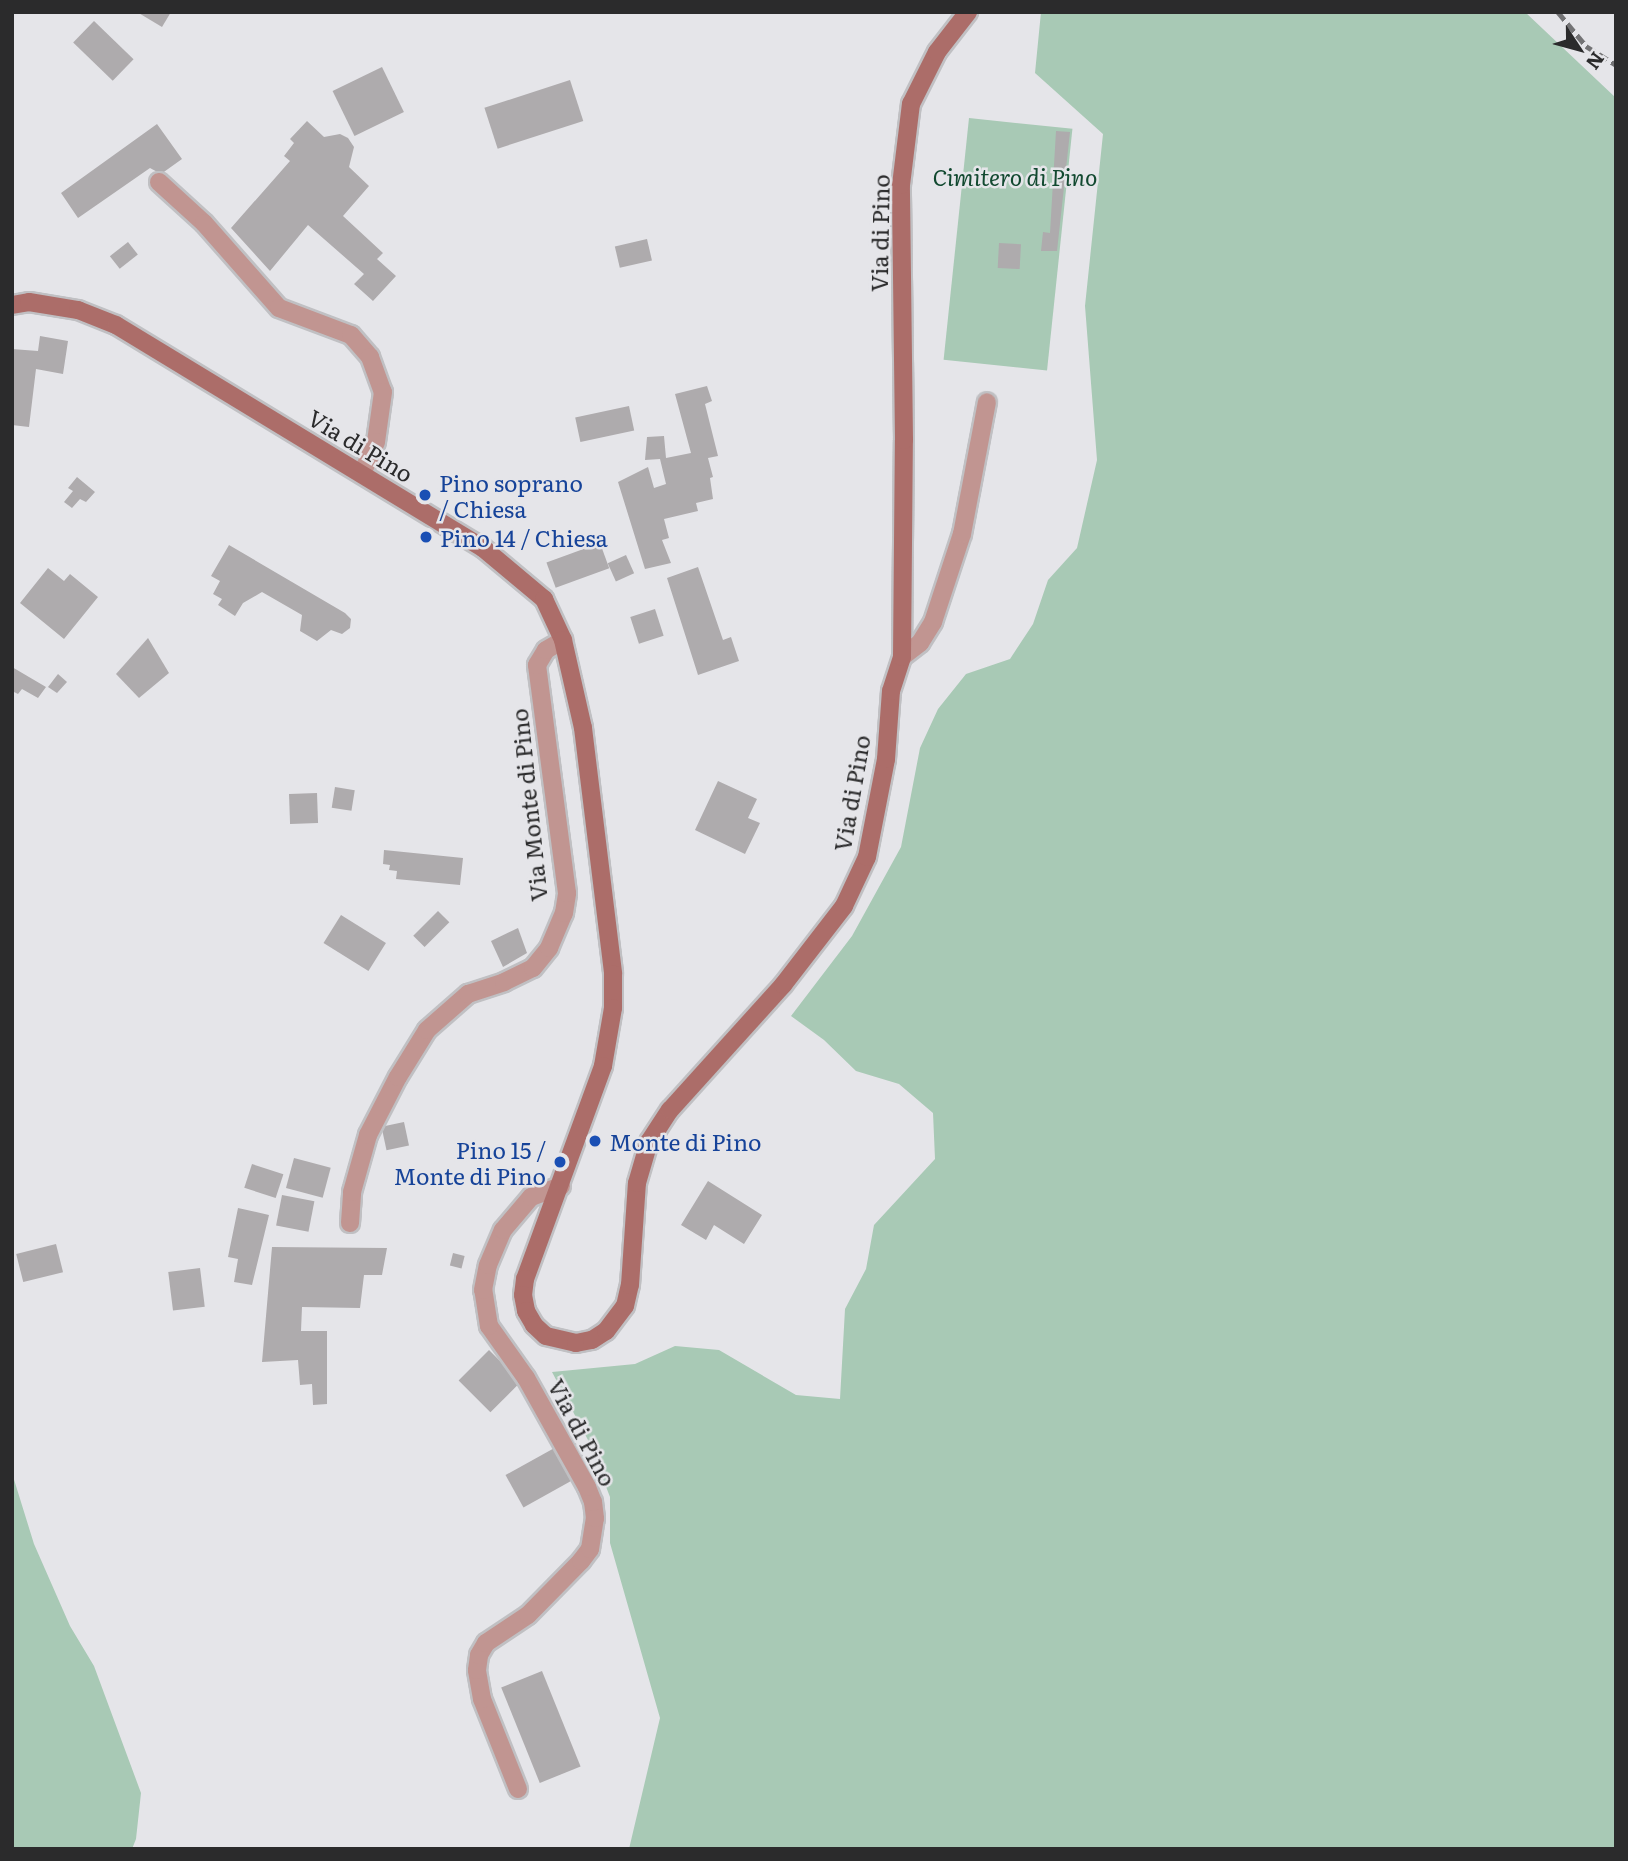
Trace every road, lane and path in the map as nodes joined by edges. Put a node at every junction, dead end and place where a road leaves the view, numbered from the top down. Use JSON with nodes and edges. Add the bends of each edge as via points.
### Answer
{"nodes":[{"id":1,"x":968,"y":12,"type":"edge"},
{"id":2,"x":159,"y":182,"type":"dead end"},
{"id":3,"x":12,"y":305,"type":"edge"},
{"id":4,"x":987,"y":402,"type":"dead end"},
{"id":5,"x":362,"y":473,"type":"junction"},
{"id":6,"x":563,"y":640,"type":"junction"},
{"id":7,"x":902,"y":657,"type":"junction"},
{"id":8,"x":561,"y":1186,"type":"junction"},
{"id":9,"x":351,"y":1223,"type":"dead end"},
{"id":10,"x":515,"y":1783,"type":"dead end"}],
"edges":[{"from":1,"to":7,"type":"street","name":"Via di Pino","via":[[953,26],[911,104],[901,185]]},
{"from":2,"to":5,"type":"street","via":[[204,223],[279,308],[351,335],[370,358],[383,392],[376,442]]},
{"from":3,"to":5,"type":"street","name":"Via di Pino","via":[[29,302],[78,310],[116,325]]},
{"from":4,"to":7,"type":"street","via":[[962,534],[933,622],[920,643]]},
{"from":5,"to":6,"type":"street","name":"Via di Pino","via":[[493,556],[544,599]]},
{"from":6,"to":8,"type":"street","name":"Via di Pino","via":[[583,728],[613,1008],[603,1066]]},
{"from":6,"to":9,"type":"street","name":"Via Monte di Pino","via":[[546,650],[537,665],[567,893],[564,913],[549,948],[533,968],[468,994],[427,1030],[368,1135],[352,1192]]},
{"from":7,"to":8,"type":"street","name":"Via di Pino","via":[[891,691],[886,759],[867,857],[844,906],[783,985],[670,1110],[649,1142],[637,1183],[625,1306],[606,1331],[576,1343],[561,1342],[540,1330],[526,1311],[523,1295]]},
{"from":8,"to":10,"type":"street","name":"Via di Pino","via":[[531,1197],[503,1230],[483,1290],[489,1326],[536,1395],[593,1502],[590,1549],[528,1615],[486,1643],[479,1656],[482,1699]]}]}
